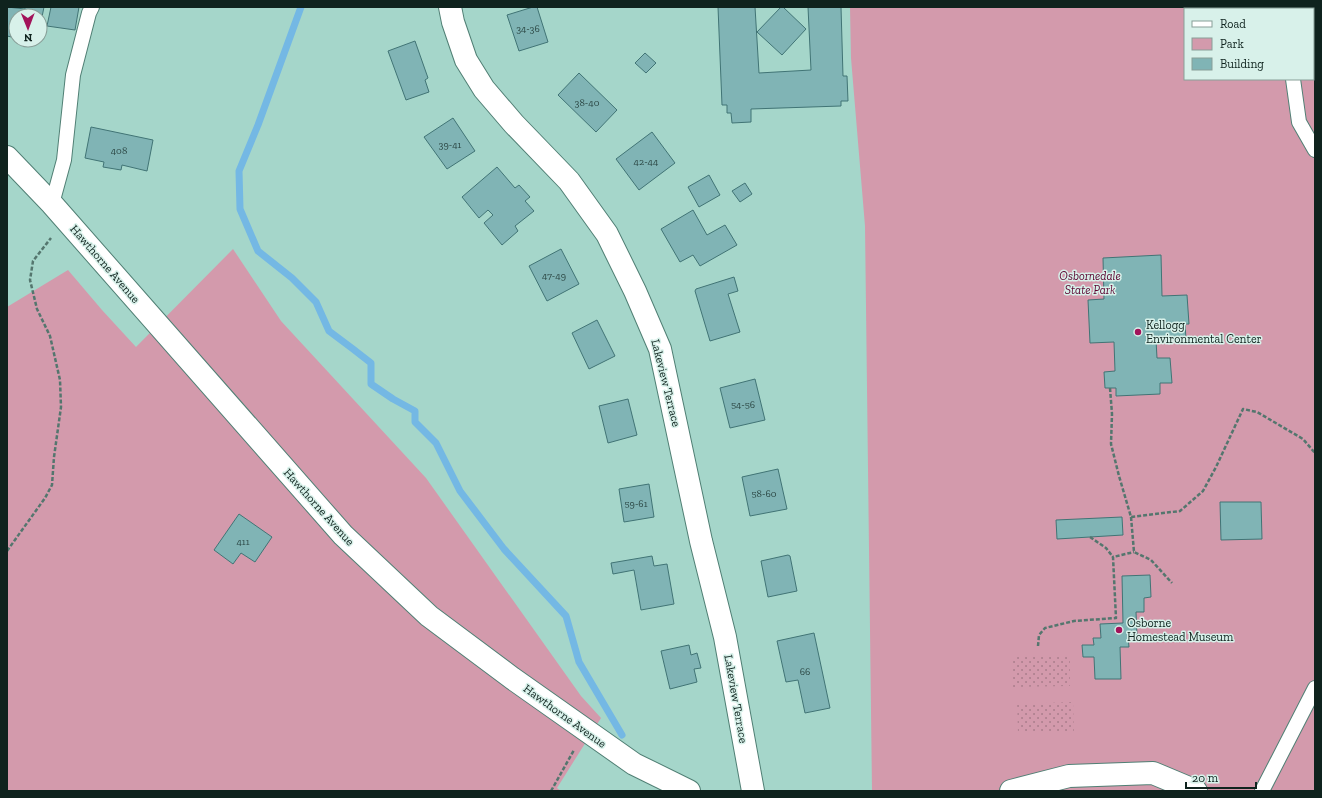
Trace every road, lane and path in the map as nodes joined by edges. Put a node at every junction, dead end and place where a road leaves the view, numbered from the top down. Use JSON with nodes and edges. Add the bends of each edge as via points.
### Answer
{"nodes":[{"id":1,"x":92,"y":7,"type":"edge"},
{"id":2,"x":450,"y":7,"type":"edge"},
{"id":3,"x":1293,"y":80,"type":"edge"},
{"id":4,"x":1315,"y":150,"type":"edge"},
{"id":5,"x":7,"y":157,"type":"edge"},
{"id":6,"x":52,"y":204,"type":"junction"},
{"id":7,"x":68,"y":222,"type":"junction"},
{"id":8,"x":1110,"y":388,"type":"dead end"},
{"id":9,"x":1315,"y":453,"type":"edge"},
{"id":10,"x":1131,"y":517,"type":"junction"},
{"id":11,"x":1090,"y":537,"type":"dead end"},
{"id":12,"x":7,"y":551,"type":"edge"},
{"id":13,"x":1134,"y":552,"type":"junction"},
{"id":14,"x":1113,"y":557,"type":"junction"},
{"id":15,"x":1172,"y":583,"type":"dead end"},
{"id":16,"x":1038,"y":646,"type":"dead end"},
{"id":17,"x":1315,"y":688,"type":"edge"},
{"id":18,"x":586,"y":730,"type":"junction"},
{"id":19,"x":551,"y":791,"type":"edge"},
{"id":20,"x":689,"y":791,"type":"edge"},
{"id":21,"x":753,"y":791,"type":"edge"},
{"id":22,"x":1011,"y":791,"type":"edge"},
{"id":23,"x":1196,"y":791,"type":"edge"},
{"id":24,"x":1262,"y":791,"type":"edge"}],
"edges":[{"from":1,"to":6,"type":"lane","via":[[73,75],[64,160]]},
{"from":2,"to":21,"type":"street","name":"Lakeview Terrace","via":[[466,60],[484,90],[569,181],[607,234],[660,349],[701,541],[725,637]]},
{"from":3,"to":4,"type":"lane","via":[[1299,122]]},
{"from":5,"to":6,"type":"street","name":"Hawthorne Avenue"},
{"from":6,"to":7,"type":"street","name":"Hawthorne Avenue"},
{"from":7,"to":12,"type":"path","via":[[32,261],[30,280],[37,309],[50,336],[60,380],[61,407],[52,485]]},
{"from":7,"to":18,"type":"street","name":"Hawthorne Avenue","via":[[343,535],[429,616]]},
{"from":8,"to":10,"type":"path","via":[[1111,444]]},
{"from":9,"to":10,"type":"path","via":[[1303,438],[1257,412],[1242,409],[1203,491],[1180,512]]},
{"from":10,"to":13,"type":"path"},
{"from":11,"to":14,"type":"path","via":[[1106,548]]},
{"from":13,"to":14,"type":"path"},
{"from":13,"to":15,"type":"path","via":[[1151,560]]},
{"from":14,"to":16,"type":"path","via":[[1116,618],[1074,621],[1045,628],[1039,636]]},
{"from":17,"to":24,"type":"lane"},
{"from":18,"to":19,"type":"path"},
{"from":18,"to":20,"type":"street","name":"Hawthorne Avenue","via":[[634,764]]},
{"from":22,"to":23,"type":"street","via":[[1069,776],[1153,773]]}]}
